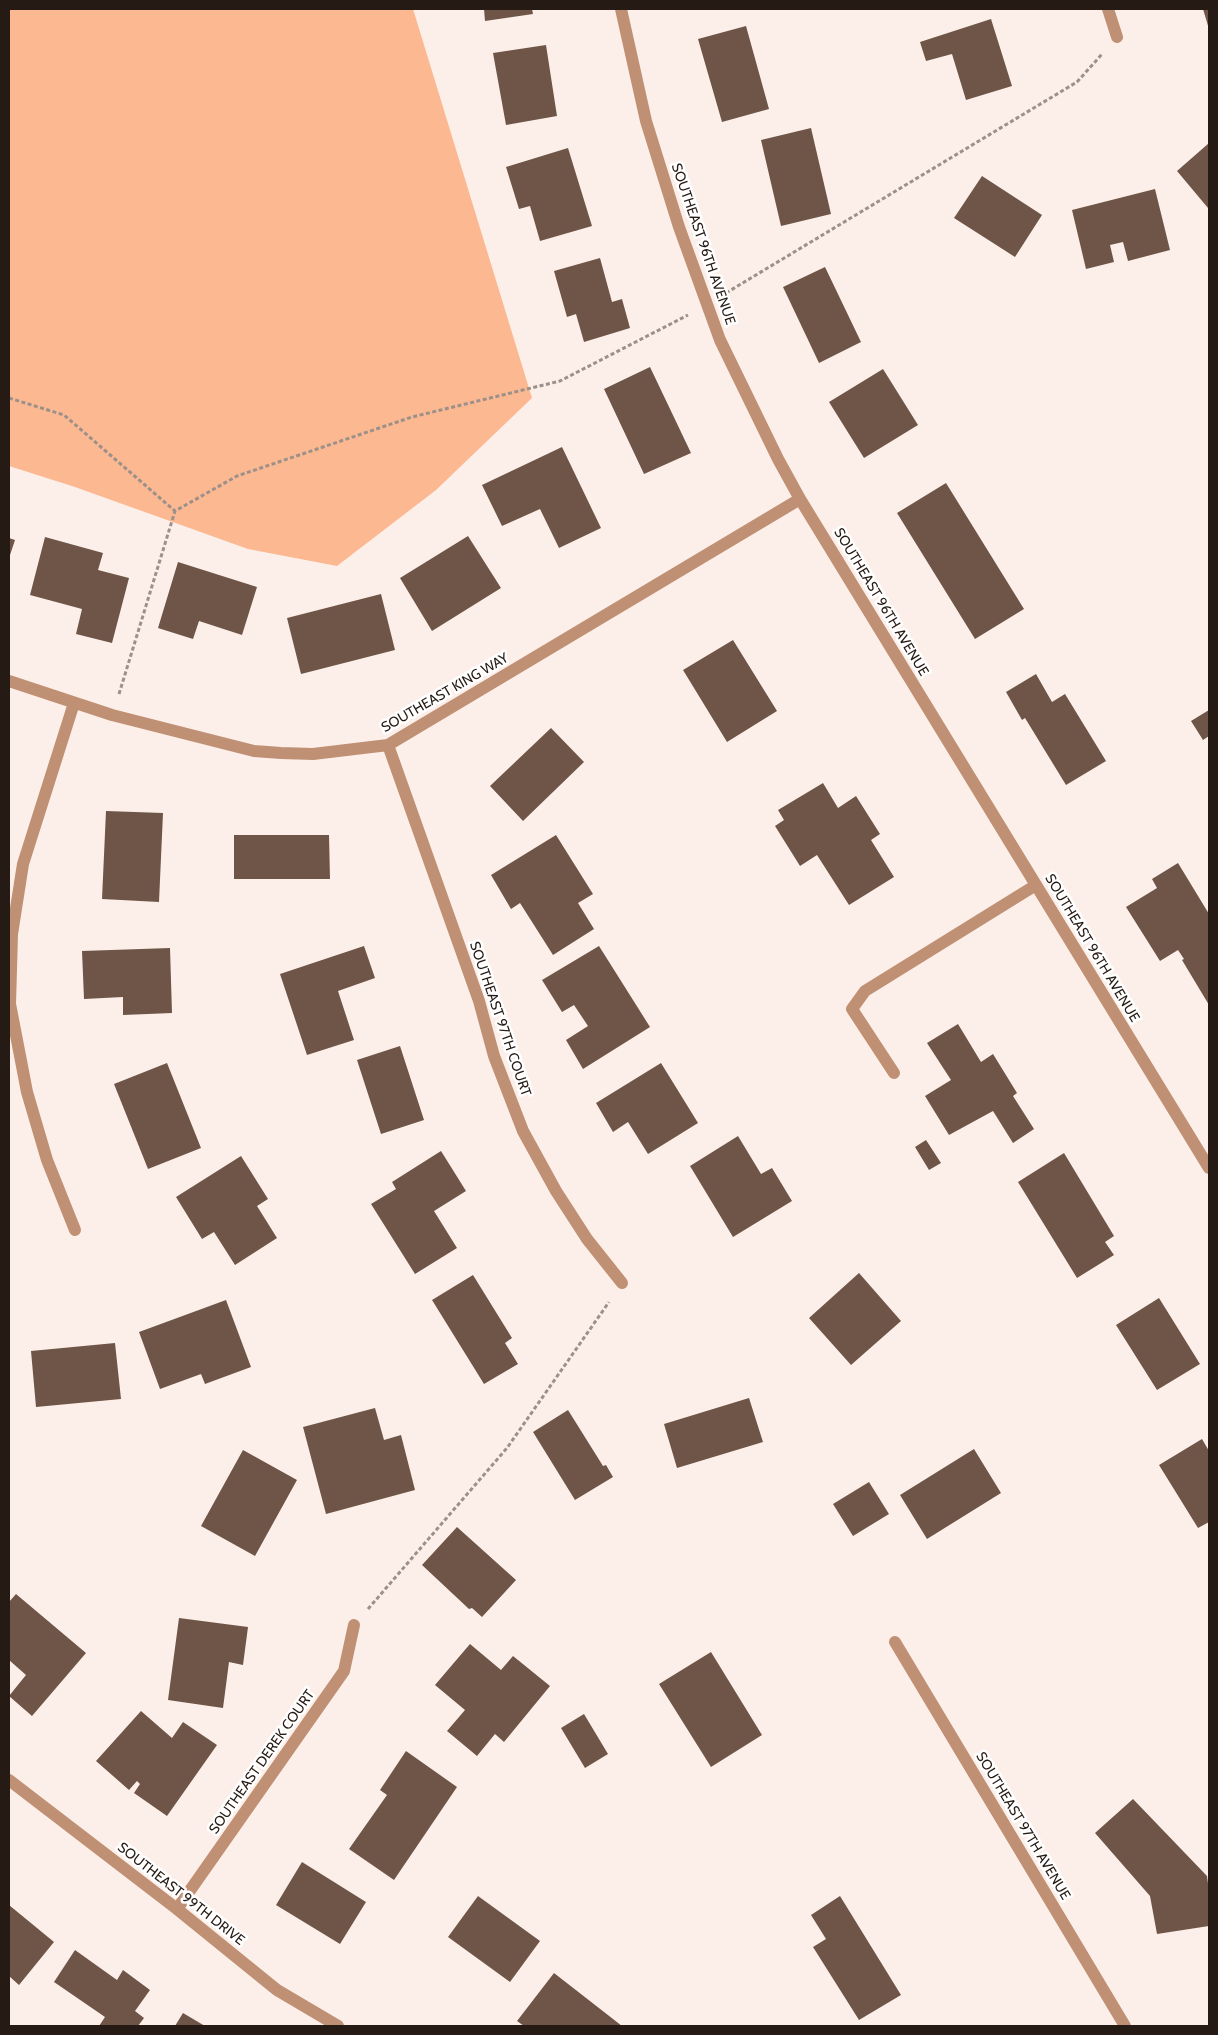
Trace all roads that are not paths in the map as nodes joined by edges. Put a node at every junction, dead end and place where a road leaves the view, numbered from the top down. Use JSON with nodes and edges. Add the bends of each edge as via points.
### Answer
{"nodes":[{"id":1,"x":621,"y":9,"type":"edge"},
{"id":2,"x":1108,"y":9,"type":"edge"},
{"id":3,"x":1116,"y":37,"type":"road end"},
{"id":4,"x":800,"y":499,"type":"junction"},
{"id":5,"x":9,"y":682,"type":"edge"},
{"id":6,"x":74,"y":703,"type":"junction"},
{"id":7,"x":388,"y":745,"type":"junction"},
{"id":8,"x":1036,"y":885,"type":"junction"},
{"id":9,"x":894,"y":1073,"type":"dead end"},
{"id":10,"x":1209,"y":1168,"type":"edge"},
{"id":11,"x":75,"y":1230,"type":"dead end"},
{"id":12,"x":622,"y":1283,"type":"road end"},
{"id":13,"x":354,"y":1625,"type":"road end"},
{"id":14,"x":895,"y":1642,"type":"dead end"},
{"id":15,"x":9,"y":1780,"type":"edge"},
{"id":16,"x":177,"y":1909,"type":"junction"},
{"id":17,"x":338,"y":2026,"type":"edge"},
{"id":18,"x":1125,"y":2026,"type":"edge"}],
"edges":[{"from":1,"to":4,"type":"street","name":"SOUTHEAST 96TH AVENUE","via":[[646,121],[707,305],[720,340]]},
{"from":2,"to":3,"type":"street"},
{"from":4,"to":7,"type":"street","name":"SOUTHEAST KING WAY"},
{"from":4,"to":8,"type":"street","name":"SOUTHEAST 96TH AVENUE"},
{"from":5,"to":6,"type":"street","name":"SOUTHEAST KING WAY"},
{"from":6,"to":7,"type":"street","name":"SOUTHEAST KING WAY","via":[[254,750],[281,754],[312,754]]},
{"from":6,"to":11,"type":"street","via":[[23,864],[12,934],[10,1004],[27,1092],[47,1160]]},
{"from":7,"to":12,"type":"street","name":"SOUTHEAST 97TH COURT","via":[[478,1001],[494,1056],[523,1131],[587,1239]]},
{"from":8,"to":9,"type":"street","via":[[865,991],[852,1009]]},
{"from":8,"to":10,"type":"street","name":"SOUTHEAST 96TH AVENUE"},
{"from":13,"to":16,"type":"street","name":"SOUTHEAST DEREK COURT","via":[[344,1671]]},
{"from":14,"to":18,"type":"street","name":"SOUTHEAST 97TH AVENUE"},
{"from":15,"to":16,"type":"street","name":"SOUTHEAST 99TH DRIVE"},
{"from":16,"to":17,"type":"street","name":"SOUTHEAST 99TH DRIVE","via":[[277,1990]]}]}
